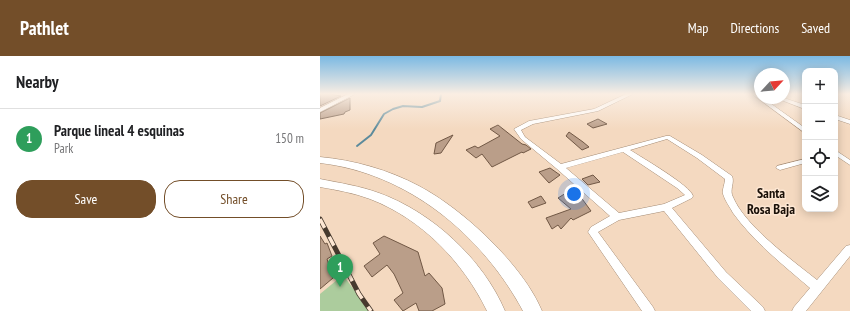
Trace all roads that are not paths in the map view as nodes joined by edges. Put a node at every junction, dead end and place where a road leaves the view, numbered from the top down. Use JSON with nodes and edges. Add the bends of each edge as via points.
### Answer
{"nodes":[{"id":1,"x":605,"y":106,"type":"edge"},
{"id":2,"x":771,"y":106,"type":"edge"},
{"id":3,"x":838,"y":118,"type":"edge"},
{"id":4,"x":850,"y":122,"type":"edge"},
{"id":5,"x":802,"y":128,"type":"edge"},
{"id":6,"x":625,"y":150,"type":"junction"},
{"id":7,"x":838,"y":154,"type":"edge"},
{"id":8,"x":320,"y":160,"type":"edge"},
{"id":9,"x":802,"y":162,"type":"edge"},
{"id":10,"x":850,"y":163,"type":"edge"},
{"id":11,"x":560,"y":167,"type":"junction"},
{"id":12,"x":780,"y":168,"type":"dead end"},
{"id":13,"x":320,"y":183,"type":"edge"},
{"id":14,"x":666,"y":207,"type":"junction"},
{"id":15,"x":617,"y":217,"type":"junction"},
{"id":16,"x":850,"y":249,"type":"edge"},
{"id":17,"x":818,"y":287,"type":"junction"},
{"id":18,"x":496,"y":311,"type":"edge"},
{"id":19,"x":533,"y":311,"type":"edge"},
{"id":20,"x":649,"y":311,"type":"edge"},
{"id":21,"x":759,"y":311,"type":"edge"},
{"id":22,"x":798,"y":311,"type":"edge"}],
"edges":[{"from":1,"to":11,"type":"street","via":[[596,110],[531,122],[517,129],[523,138]]},
{"from":2,"to":5,"type":"street"},
{"from":3,"to":4,"type":"street"},
{"from":6,"to":11,"type":"street"},
{"from":6,"to":14,"type":"street","via":[[689,194]]},
{"from":6,"to":17,"type":"street","via":[[668,137],[720,170],[729,178],[726,190],[728,198],[752,230]]},
{"from":7,"to":10,"type":"street"},
{"from":8,"to":19,"type":"highway","via":[[373,172],[414,188],[451,214],[508,269]]},
{"from":9,"to":12,"type":"street"},
{"from":11,"to":15,"type":"street"},
{"from":13,"to":18,"type":"highway","via":[[354,189],[383,199],[429,226],[464,262],[492,301]]},
{"from":14,"to":15,"type":"street"},
{"from":14,"to":21,"type":"street","via":[[722,275]]},
{"from":15,"to":20,"type":"street","via":[[592,232]]},
{"from":16,"to":17,"type":"street"},
{"from":17,"to":22,"type":"street"}]}
